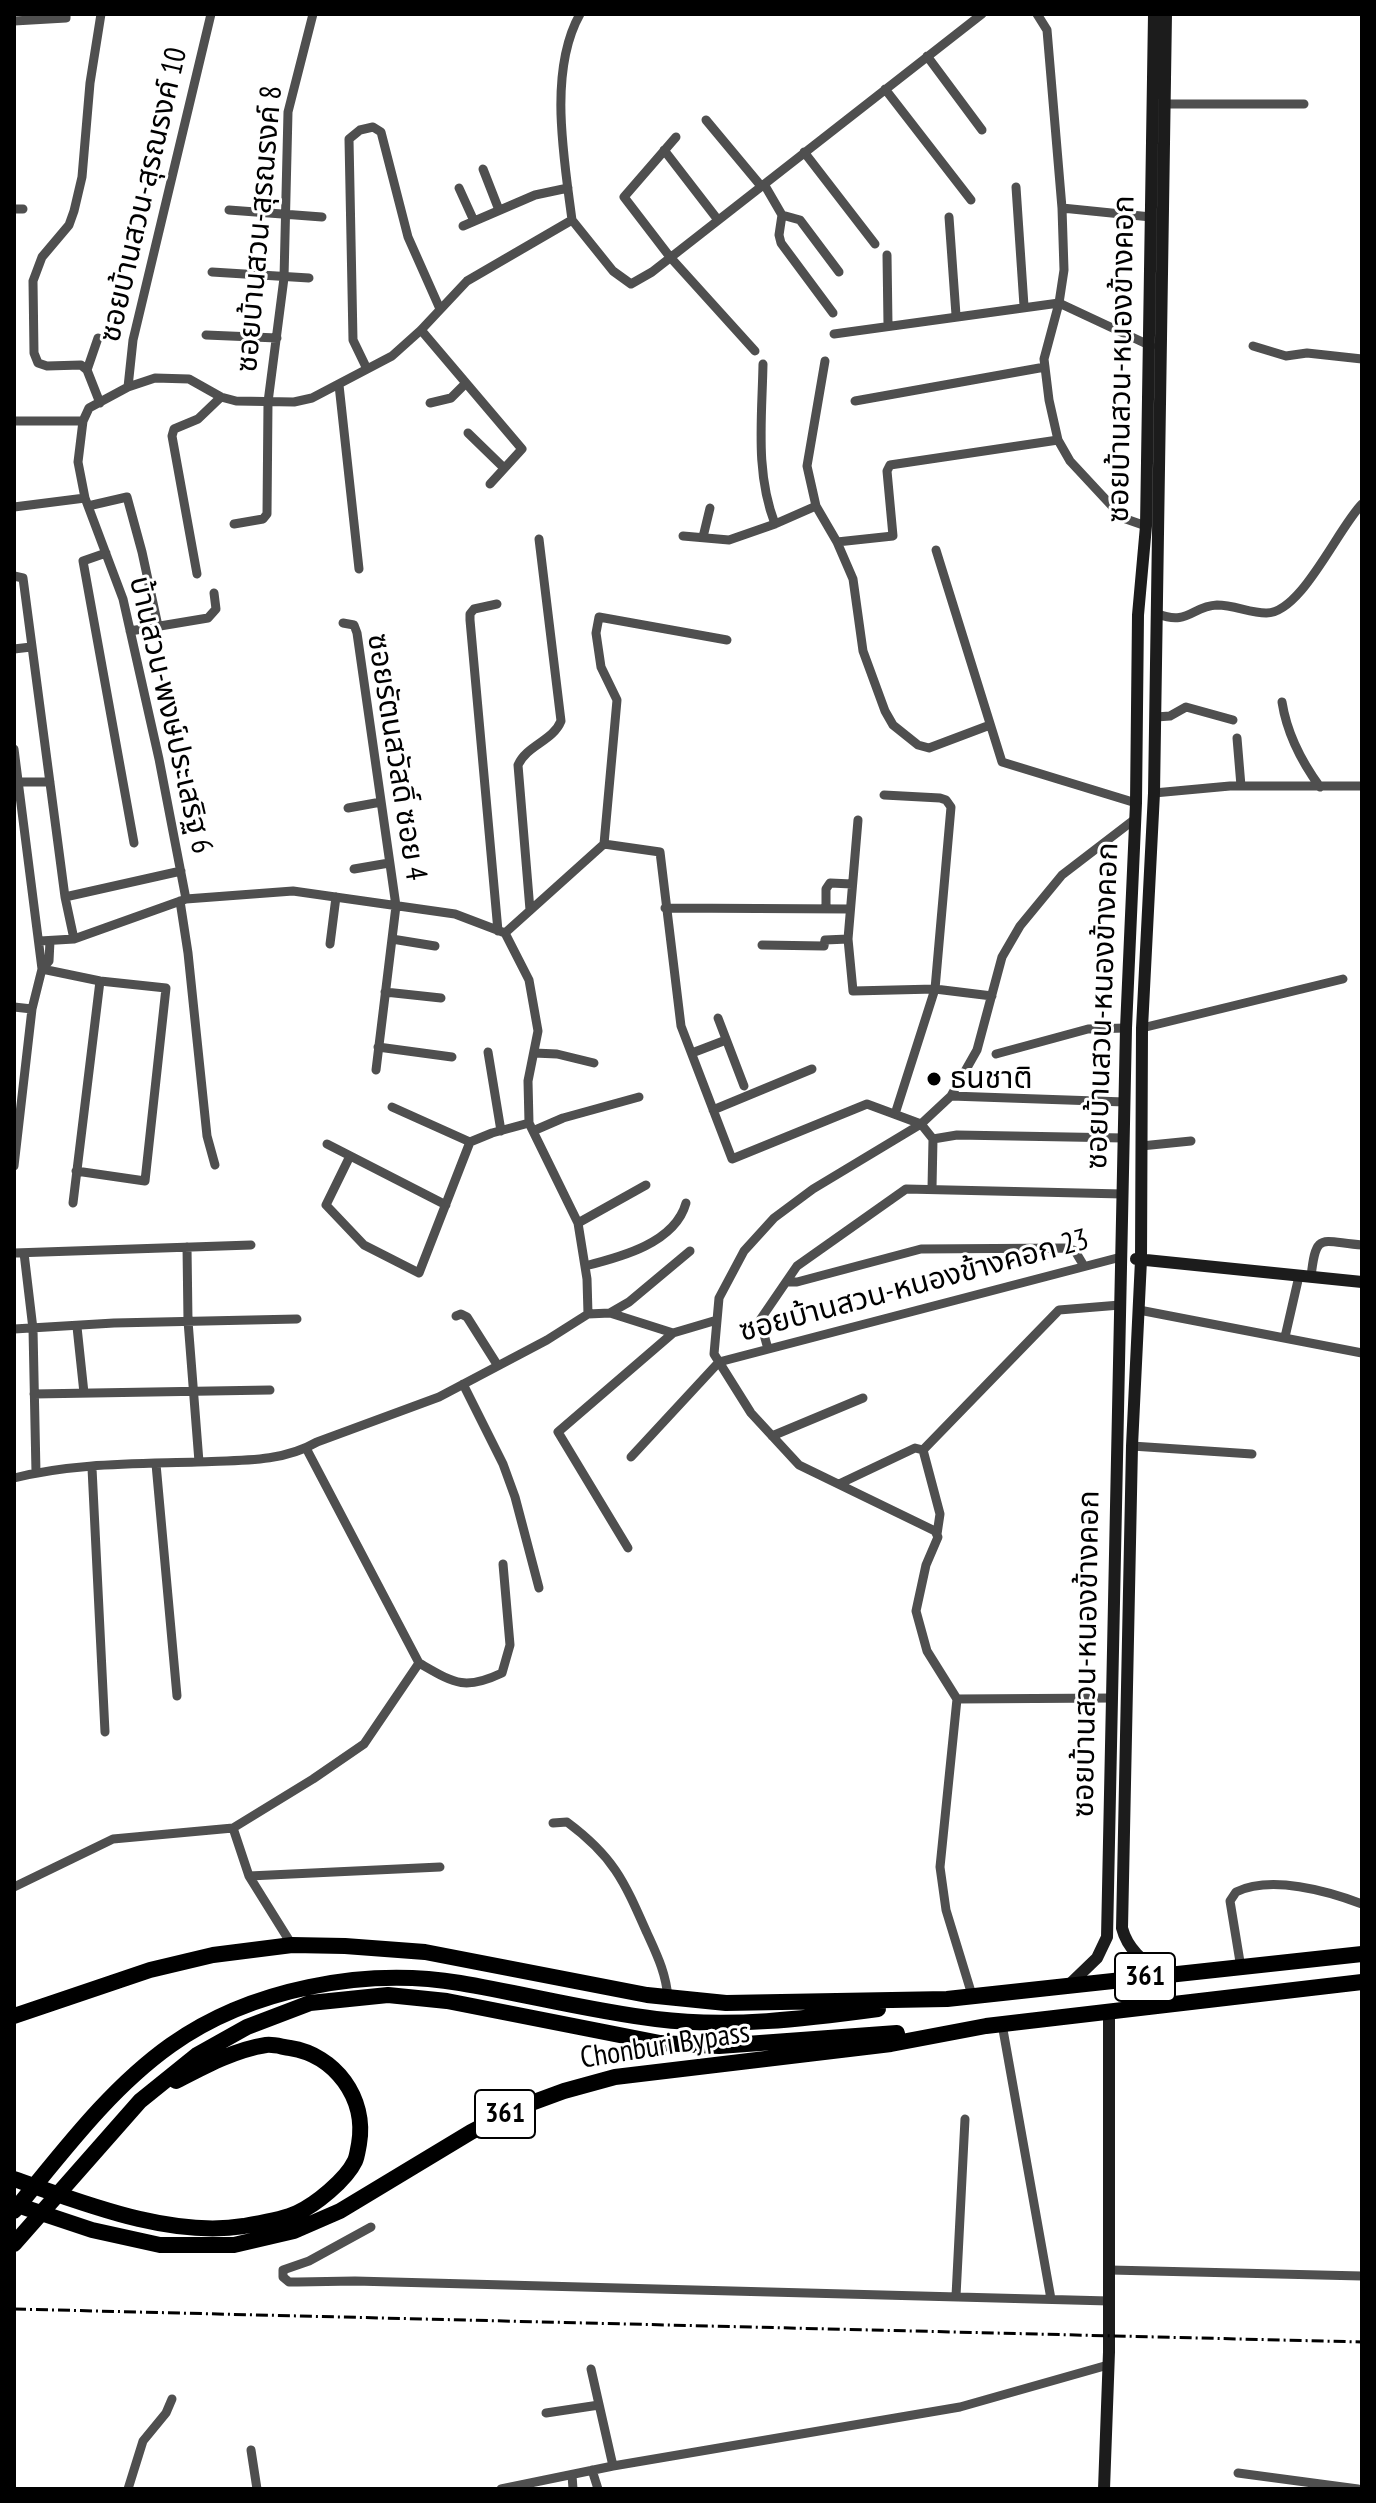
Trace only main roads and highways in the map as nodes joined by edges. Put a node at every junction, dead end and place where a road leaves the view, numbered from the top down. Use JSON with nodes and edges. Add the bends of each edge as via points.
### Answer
{"nodes":[{"id":1,"x":1154,"y":14,"type":"edge"},
{"id":2,"x":1166,"y":14,"type":"edge"},
{"id":3,"x":1156,"y":347,"type":"junction"},
{"id":4,"x":1136,"y":701,"type":"junction"},
{"id":5,"x":1155,"y":710,"type":"junction"},
{"id":6,"x":1121,"y":1257,"type":"junction"},
{"id":7,"x":1141,"y":1260,"type":"junction"},
{"id":8,"x":1362,"y":1282,"type":"edge"},
{"id":9,"x":1362,"y":1954,"type":"edge"},
{"id":10,"x":1164,"y":1976,"type":"junction"},
{"id":11,"x":1362,"y":1982,"type":"edge"},
{"id":12,"x":1069,"y":1985,"type":"junction"},
{"id":13,"x":947,"y":1999,"type":"junction"},
{"id":14,"x":1109,"y":2011,"type":"junction"},
{"id":15,"x":14,"y":2016,"type":"edge"},
{"id":16,"x":994,"y":2025,"type":"junction"},
{"id":17,"x":140,"y":2101,"type":"junction"},
{"id":18,"x":14,"y":2179,"type":"edge"},
{"id":19,"x":14,"y":2204,"type":"edge"},
{"id":20,"x":14,"y":2211,"type":"edge"},
{"id":21,"x":14,"y":2244,"type":"edge"},
{"id":22,"x":1104,"y":2489,"type":"edge"}],
"edges":[{"from":1,"to":3,"type":"main road","name":"ซอยบ้านสวน-หนองข้างคอก","via":[[1151,217]]},
{"from":2,"to":3,"type":"main road","name":"ซอยบ้านสวน-หนองข้างคอก"},
{"from":3,"to":4,"type":"main road","name":"ซอยบ้านสวน-หนองข้างคอก"},
{"from":3,"to":5,"type":"main road","name":"ซอยบ้านสวน-หนองข้างคอก"},
{"from":4,"to":5,"type":"main road"},
{"from":4,"to":6,"type":"main road","name":"ซอยบ้านสวน-หนองข้างคอก"},
{"from":5,"to":7,"type":"main road","name":"ซอยบ้านสวน-หนองข้างคอก","via":[[1142,1028]]},
{"from":6,"to":7,"type":"main road"},
{"from":6,"to":12,"type":"main road","name":"ซอยบ้านสวน-หนองข้างคอก","via":[[1107,1937],[1097,1958]]},
{"from":7,"to":8,"type":"main road"},
{"from":7,"to":10,"type":"main road","name":"ซอยบ้านสวน-หนองข้างคอก","via":[[1122,1928],[1138,1957]]},
{"from":9,"to":10,"type":"highway","name":"Chonburi Bypass","number":"361"},
{"from":10,"to":12,"type":"highway","name":"Chonburi Bypass","number":"361"},
{"from":11,"to":14,"type":"highway","name":"Chonburi Bypass","number":"361"},
{"from":12,"to":13,"type":"highway","name":"Chonburi Bypass","number":"361"},
{"from":13,"to":15,"type":"highway","name":"Chonburi Bypass","number":"361","via":[[726,2003],[668,1998],[425,1952],[292,1945],[150,1970]]},
{"from":13,"to":20,"type":"highway","via":[[794,2020],[704,2023],[609,2012],[456,1982],[379,1979],[305,1986],[234,2010],[172,2044],[124,2085]]},
{"from":14,"to":16,"type":"highway","name":"Chonburi Bypass","number":"361"},
{"from":14,"to":22,"type":"main road"},
{"from":16,"to":17,"type":"highway","via":[[719,2046],[675,2044],[447,2001],[388,1995],[310,2003],[247,2027],[197,2055]]},
{"from":16,"to":19,"type":"highway","name":"Chonburi Bypass","number":"361","via":[[891,2044],[652,2071],[564,2091],[471,2132],[340,2211],[294,2231],[234,2245],[160,2245]]},
{"from":17,"to":18,"type":"highway","via":[[232,2054],[269,2044],[307,2050],[335,2068],[354,2094],[362,2126],[355,2161],[333,2189],[297,2213],[241,2226],[187,2227],[135,2218]]},
{"from":17,"to":21,"type":"highway"}]}
